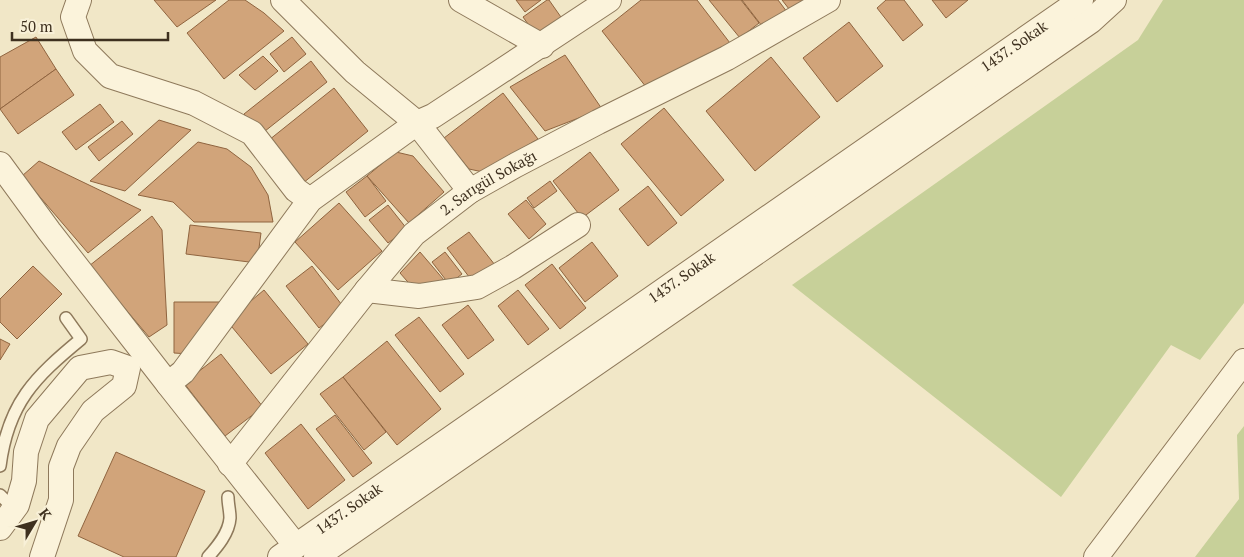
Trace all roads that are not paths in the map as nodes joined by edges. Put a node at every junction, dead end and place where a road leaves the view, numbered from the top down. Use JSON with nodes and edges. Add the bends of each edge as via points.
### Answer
{"nodes":[{"id":1,"x":79,"y":0,"type":"edge"},
{"id":2,"x":283,"y":0,"type":"edge"},
{"id":3,"x":461,"y":0,"type":"edge"},
{"id":4,"x":609,"y":0,"type":"edge"},
{"id":5,"x":828,"y":0,"type":"edge"},
{"id":6,"x":1081,"y":0,"type":"edge"},
{"id":7,"x":1114,"y":0,"type":"edge"},
{"id":8,"x":542,"y":46,"type":"junction"},
{"id":9,"x":417,"y":123,"type":"junction"},
{"id":10,"x":0,"y":164,"type":"edge"},
{"id":11,"x":470,"y":191,"type":"junction"},
{"id":12,"x":310,"y":200,"type":"junction"},
{"id":13,"x":578,"y":225,"type":"dead end"},
{"id":14,"x":367,"y":290,"type":"junction"},
{"id":15,"x":66,"y":318,"type":"dead end"},
{"id":16,"x":1244,"y":362,"type":"edge"},
{"id":17,"x":168,"y":384,"type":"junction"},
{"id":18,"x":230,"y":464,"type":"junction"},
{"id":19,"x":0,"y":466,"type":"edge"},
{"id":20,"x":228,"y":497,"type":"dead end"},
{"id":21,"x":5,"y":511,"type":"edge"},
{"id":22,"x":298,"y":553,"type":"edge"},
{"id":23,"x":42,"y":557,"type":"edge"},
{"id":24,"x":208,"y":557,"type":"edge"},
{"id":25,"x":1096,"y":557,"type":"edge"}],
"edges":[{"from":1,"to":12,"type":"street","via":[[73,17],[85,50],[110,76],[194,103],[252,133],[296,190]]},
{"from":2,"to":9,"type":"street","via":[[356,72]]},
{"from":3,"to":8,"type":"street"},
{"from":4,"to":8,"type":"street"},
{"from":5,"to":11,"type":"street","name":"2. Sarıgül Sokağı","via":[[727,58]]},
{"from":6,"to":22,"type":"street","name":"1437. Sokak"},
{"from":7,"to":22,"type":"street","via":[[1091,21]]},
{"from":8,"to":9,"type":"street"},
{"from":9,"to":11,"type":"street"},
{"from":9,"to":12,"type":"street"},
{"from":10,"to":17,"type":"street"},
{"from":11,"to":14,"type":"street","name":"2. Sarıgül Sokağı","via":[[414,234]]},
{"from":12,"to":17,"type":"street","via":[[183,372]]},
{"from":13,"to":14,"type":"street","via":[[477,287],[419,296]]},
{"from":14,"to":18,"type":"street","name":"2. Sarıgül Sokağı"},
{"from":15,"to":19,"type":"lane","via":[[81,339],[48,366],[24,396],[7,431]]},
{"from":16,"to":25,"type":"street"},
{"from":17,"to":18,"type":"street"},
{"from":18,"to":22,"type":"street"},
{"from":20,"to":24,"type":"lane","via":[[230,519],[224,535]]},
{"from":21,"to":23,"type":"street","via":[[17,505],[24,481],[26,452],[37,419],[80,368],[111,362],[128,368],[124,386],[93,411],[69,446],[61,466],[61,500]]}]}
